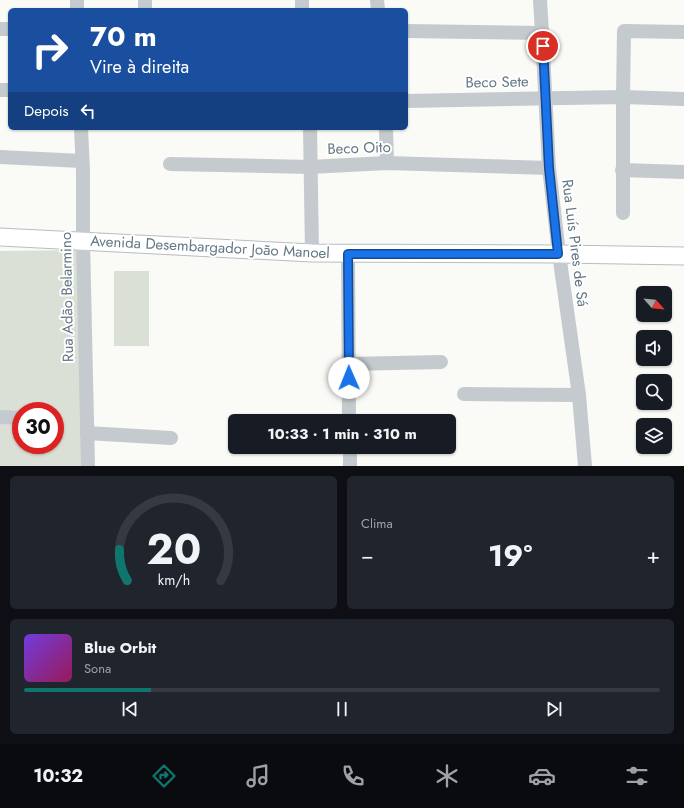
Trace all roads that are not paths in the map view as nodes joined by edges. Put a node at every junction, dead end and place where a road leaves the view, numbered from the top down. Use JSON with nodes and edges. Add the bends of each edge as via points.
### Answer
{"nodes":[{"id":1,"x":540,"y":0,"type":"edge"},
{"id":2,"x":408,"y":31,"type":"edge"},
{"id":3,"x":684,"y":32,"type":"edge"},
{"id":4,"x":542,"y":33,"type":"junction"},
{"id":5,"x":623,"y":97,"type":"junction"},
{"id":6,"x":545,"y":99,"type":"junction"},
{"id":7,"x":684,"y":99,"type":"edge"},
{"id":8,"x":408,"y":101,"type":"edge"},
{"id":9,"x":81,"y":130,"type":"edge"},
{"id":10,"x":310,"y":130,"type":"edge"},
{"id":11,"x":386,"y":130,"type":"edge"},
{"id":12,"x":0,"y":157,"type":"edge"},
{"id":13,"x":82,"y":161,"type":"junction"},
{"id":14,"x":387,"y":163,"type":"junction"},
{"id":15,"x":170,"y":164,"type":"dead end"},
{"id":16,"x":310,"y":167,"type":"junction"},
{"id":17,"x":549,"y":168,"type":"junction"},
{"id":18,"x":622,"y":170,"type":"junction"},
{"id":19,"x":684,"y":172,"type":"edge"},
{"id":20,"x":623,"y":213,"type":"dead end"},
{"id":21,"x":0,"y":237,"type":"edge"},
{"id":22,"x":82,"y":241,"type":"junction"},
{"id":23,"x":312,"y":253,"type":"junction"},
{"id":24,"x":348,"y":254,"type":"junction"},
{"id":25,"x":558,"y":254,"type":"junction"},
{"id":26,"x":684,"y":256,"type":"edge"},
{"id":27,"x":441,"y":362,"type":"dead end"},
{"id":28,"x":348,"y":364,"type":"junction"},
{"id":29,"x":464,"y":394,"type":"dead end"},
{"id":30,"x":579,"y":395,"type":"junction"},
{"id":31,"x":350,"y":414,"type":"edge"},
{"id":32,"x":0,"y":417,"type":"edge"},
{"id":33,"x":12,"y":418,"type":"edge"},
{"id":34,"x":86,"y":433,"type":"junction"},
{"id":35,"x":171,"y":438,"type":"dead end"},
{"id":36,"x":350,"y":454,"type":"edge"},
{"id":37,"x":88,"y":466,"type":"edge"},
{"id":38,"x":350,"y":466,"type":"edge"},
{"id":39,"x":585,"y":466,"type":"edge"}],
"edges":[{"from":1,"to":4,"type":"street","name":"Rua Luís Pires de Sá"},
{"from":2,"to":4,"type":"street"},
{"from":3,"to":5,"type":"street","via":[[624,31]]},
{"from":4,"to":6,"type":"street","name":"Rua Luís Pires de Sá"},
{"from":5,"to":6,"type":"street","name":"Beco Sete"},
{"from":5,"to":7,"type":"street","name":"Beco Sete"},
{"from":5,"to":18,"type":"street"},
{"from":6,"to":8,"type":"street","name":"Beco Sete"},
{"from":6,"to":17,"type":"street","name":"Rua Luís Pires de Sá"},
{"from":9,"to":13,"type":"street","name":"Rua Adão Belarmino"},
{"from":10,"to":16,"type":"street"},
{"from":11,"to":14,"type":"street"},
{"from":12,"to":13,"type":"street"},
{"from":13,"to":22,"type":"street","name":"Rua Adão Belarmino"},
{"from":14,"to":16,"type":"street","name":"Beco Oito"},
{"from":14,"to":17,"type":"street","name":"Beco Oito"},
{"from":15,"to":16,"type":"street","name":"Beco Oito"},
{"from":16,"to":23,"type":"street"},
{"from":17,"to":25,"type":"street","name":"Rua Luís Pires de Sá"},
{"from":18,"to":19,"type":"street"},
{"from":18,"to":20,"type":"street"},
{"from":21,"to":22,"type":"main road","name":"Avenida Desembargador João Manoel"},
{"from":22,"to":23,"type":"main road","name":"Avenida Desembargador João Manoel"},
{"from":22,"to":34,"type":"street","name":"Rua Adão Belarmino"},
{"from":23,"to":24,"type":"main road","name":"Avenida Desembargador João Manoel"},
{"from":24,"to":25,"type":"main road","name":"Avenida Desembargador João Manoel"},
{"from":24,"to":28,"type":"street"},
{"from":25,"to":26,"type":"main road","name":"Avenida Desembargador João Manoel"},
{"from":25,"to":30,"type":"street","name":"Rua Luís Pires de Sá"},
{"from":27,"to":28,"type":"street"},
{"from":28,"to":31,"type":"street"},
{"from":29,"to":30,"type":"street"},
{"from":30,"to":39,"type":"street","name":"Rua Luís Pires de Sá"},
{"from":32,"to":33,"type":"street"},
{"from":34,"to":35,"type":"street"},
{"from":34,"to":37,"type":"street","name":"Rua Adão Belarmino"},
{"from":36,"to":38,"type":"street"}]}
